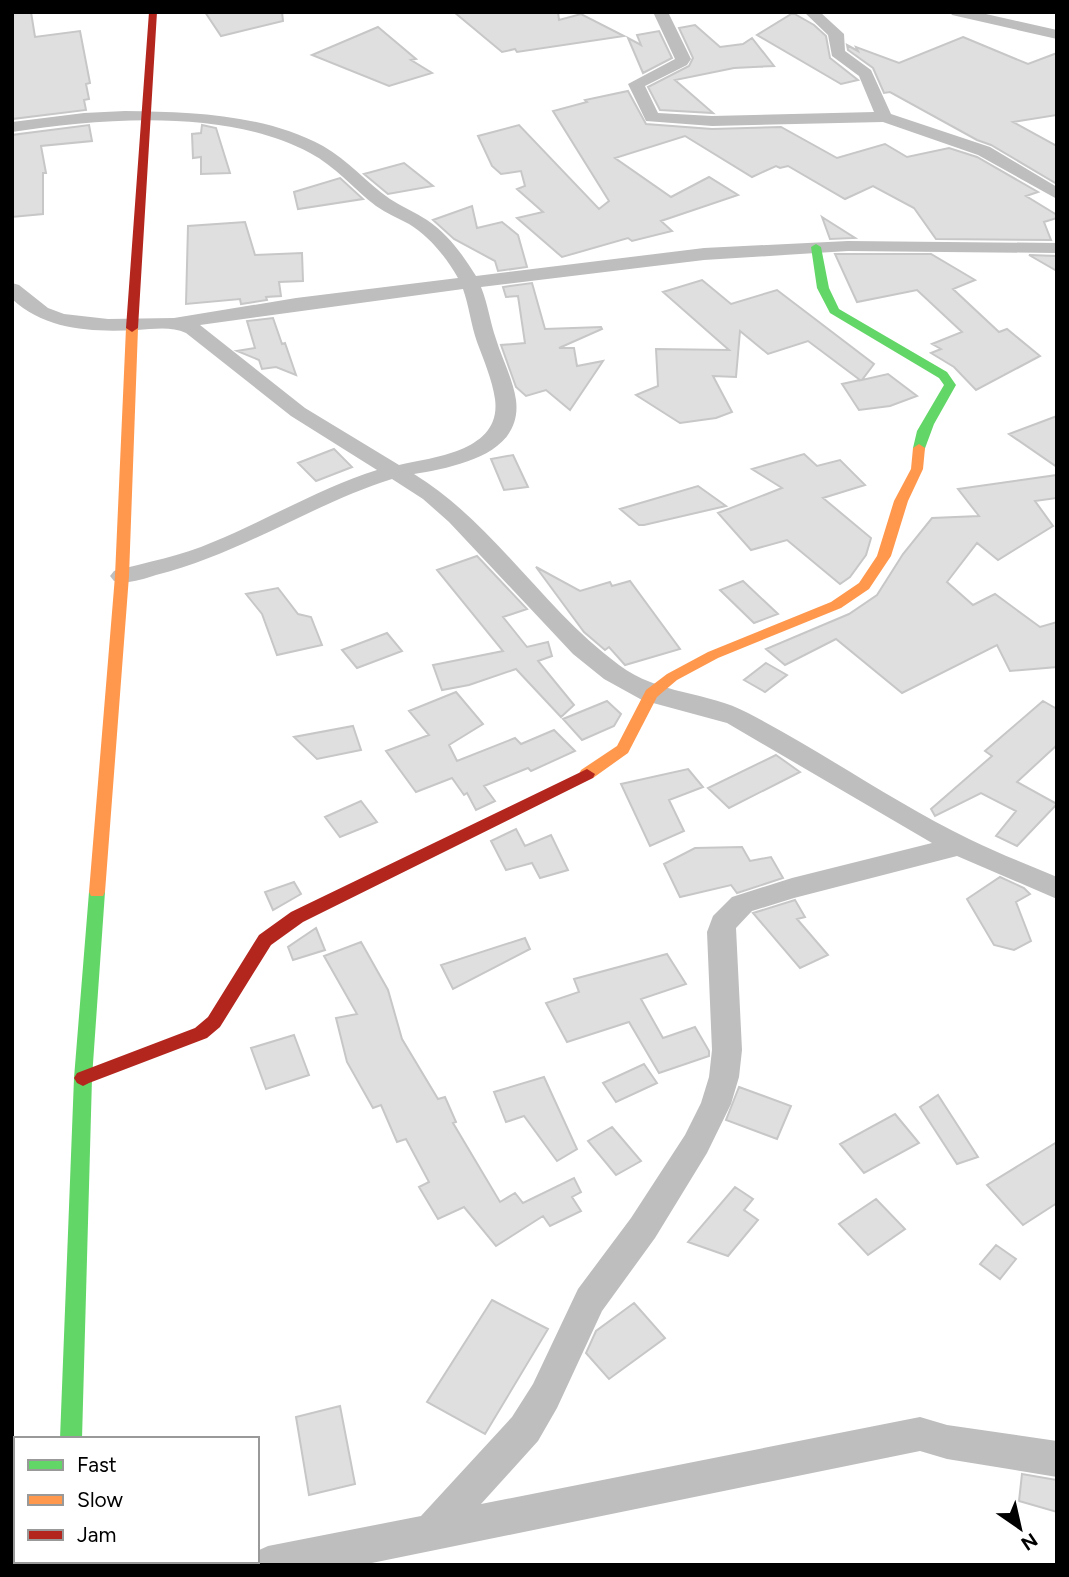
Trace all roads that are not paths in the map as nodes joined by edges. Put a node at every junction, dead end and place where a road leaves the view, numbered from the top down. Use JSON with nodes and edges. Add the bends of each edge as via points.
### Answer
{"nodes":[{"id":1,"x":153,"y":12,"type":"edge"},
{"id":2,"x":660,"y":12,"type":"edge"},
{"id":3,"x":811,"y":12,"type":"edge"},
{"id":4,"x":957,"y":12,"type":"edge"},
{"id":5,"x":1055,"y":34,"type":"edge"},
{"id":6,"x":144,"y":117,"type":"junction"},
{"id":7,"x":884,"y":117,"type":"junction"},
{"id":8,"x":12,"y":127,"type":"edge"},
{"id":9,"x":1057,"y":194,"type":"edge"},
{"id":10,"x":816,"y":247,"type":"junction"},
{"id":11,"x":1057,"y":248,"type":"edge"},
{"id":12,"x":470,"y":284,"type":"junction"},
{"id":13,"x":12,"y":289,"type":"edge"},
{"id":14,"x":180,"y":322,"type":"junction"},
{"id":15,"x":132,"y":324,"type":"junction"},
{"id":16,"x":395,"y":472,"type":"junction"},
{"id":17,"x":122,"y":576,"type":"junction"},
{"id":18,"x":651,"y":694,"type":"junction"},
{"id":19,"x":960,"y":846,"type":"junction"},
{"id":20,"x":1057,"y":889,"type":"edge"},
{"id":21,"x":83,"y":1078,"type":"junction"},
{"id":22,"x":71,"y":1437,"type":"edge"},
{"id":23,"x":1057,"y":1459,"type":"edge"},
{"id":24,"x":431,"y":1532,"type":"junction"},
{"id":25,"x":268,"y":1565,"type":"edge"}],
"edges":[{"from":1,"to":6,"type":"main road"},
{"from":2,"to":7,"type":"street","via":[[683,59],[636,84],[652,118]]},
{"from":3,"to":7,"type":"street","via":[[836,34],[837,53],[870,81]]},
{"from":4,"to":5,"type":"street"},
{"from":6,"to":8,"type":"street","via":[[64,118]]},
{"from":6,"to":12,"type":"street","via":[[233,124],[317,150],[429,230]]},
{"from":6,"to":15,"type":"main road"},
{"from":7,"to":9,"type":"street","via":[[984,151]]},
{"from":10,"to":11,"type":"street"},
{"from":10,"to":12,"type":"street","via":[[704,254]]},
{"from":10,"to":18,"type":"main road","via":[[823,289],[834,311],[943,375],[950,386],[948,395],[921,432],[917,468],[884,556],[864,586],[836,606],[713,655]]},
{"from":12,"to":14,"type":"street"},
{"from":12,"to":16,"type":"street","via":[[501,379],[507,419],[472,452],[445,463]]},
{"from":13,"to":15,"type":"street","via":[[57,320]]},
{"from":14,"to":15,"type":"street"},
{"from":14,"to":16,"type":"street","via":[[207,338],[298,412]]},
{"from":15,"to":17,"type":"main road"},
{"from":16,"to":17,"type":"street","via":[[310,504],[207,552]]},
{"from":16,"to":18,"type":"street","via":[[457,517],[582,648],[613,673]]},
{"from":17,"to":21,"type":"main road"},
{"from":18,"to":19,"type":"street","via":[[736,717]]},
{"from":18,"to":21,"type":"main road","via":[[623,749],[596,770],[297,917],[265,940],[214,1022],[201,1033]]},
{"from":19,"to":20,"type":"street"},
{"from":19,"to":24,"type":"street","via":[[743,904],[723,924],[727,1050],[716,1104],[643,1228],[590,1300],[545,1396],[524,1429]]},
{"from":21,"to":22,"type":"main road"},
{"from":23,"to":24,"type":"street","via":[[919,1434]]},
{"from":24,"to":25,"type":"street"}]}
